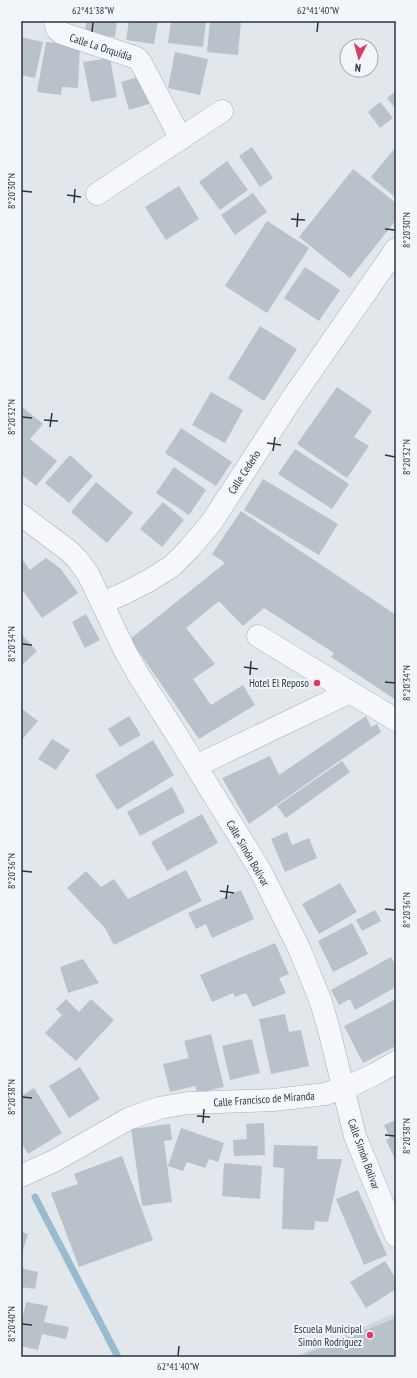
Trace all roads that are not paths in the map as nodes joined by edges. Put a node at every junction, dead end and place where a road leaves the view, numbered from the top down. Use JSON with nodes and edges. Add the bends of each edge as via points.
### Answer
{"nodes":[{"id":1,"x":55,"y":21,"type":"edge"},
{"id":2,"x":222,"y":111,"type":"dead end"},
{"id":3,"x":180,"y":138,"type":"junction"},
{"id":4,"x":97,"y":194,"type":"dead end"},
{"id":5,"x":396,"y":249,"type":"edge"},
{"id":6,"x":21,"y":515,"type":"edge"},
{"id":7,"x":102,"y":603,"type":"junction"},
{"id":8,"x":258,"y":636,"type":"dead end"},
{"id":9,"x":350,"y":692,"type":"junction"},
{"id":10,"x":396,"y":720,"type":"edge"},
{"id":11,"x":196,"y":766,"type":"junction"},
{"id":12,"x":396,"y":1062,"type":"edge"},
{"id":13,"x":343,"y":1088,"type":"junction"},
{"id":14,"x":21,"y":1176,"type":"edge"},
{"id":15,"x":396,"y":1236,"type":"edge"}],
"edges":[{"from":1,"to":3,"type":"street","name":"Calle La Orquídia","via":[[61,33],[137,58]]},
{"from":2,"to":3,"type":"street"},
{"from":3,"to":4,"type":"street"},
{"from":5,"to":7,"type":"street","name":"Calle Cedeño","via":[[291,400],[211,523],[172,566]]},
{"from":6,"to":7,"type":"street","name":"Calle Simón Bolívar","via":[[54,538],[78,560]]},
{"from":7,"to":11,"type":"street","name":"Calle Simón Bolívar","via":[[139,676]]},
{"from":8,"to":9,"type":"street"},
{"from":9,"to":10,"type":"street"},
{"from":9,"to":11,"type":"street"},
{"from":11,"to":13,"type":"street","name":"Calle Simón Bolívar","via":[[260,870],[299,948],[325,1016]]},
{"from":12,"to":13,"type":"street","name":"Calle Francisco de Miranda"},
{"from":13,"to":14,"type":"street","name":"Calle Francisco de Miranda","via":[[304,1098],[188,1103],[159,1108],[130,1118],[54,1161]]},
{"from":13,"to":15,"type":"street","name":"Calle Simón Bolívar","via":[[355,1136]]}]}
